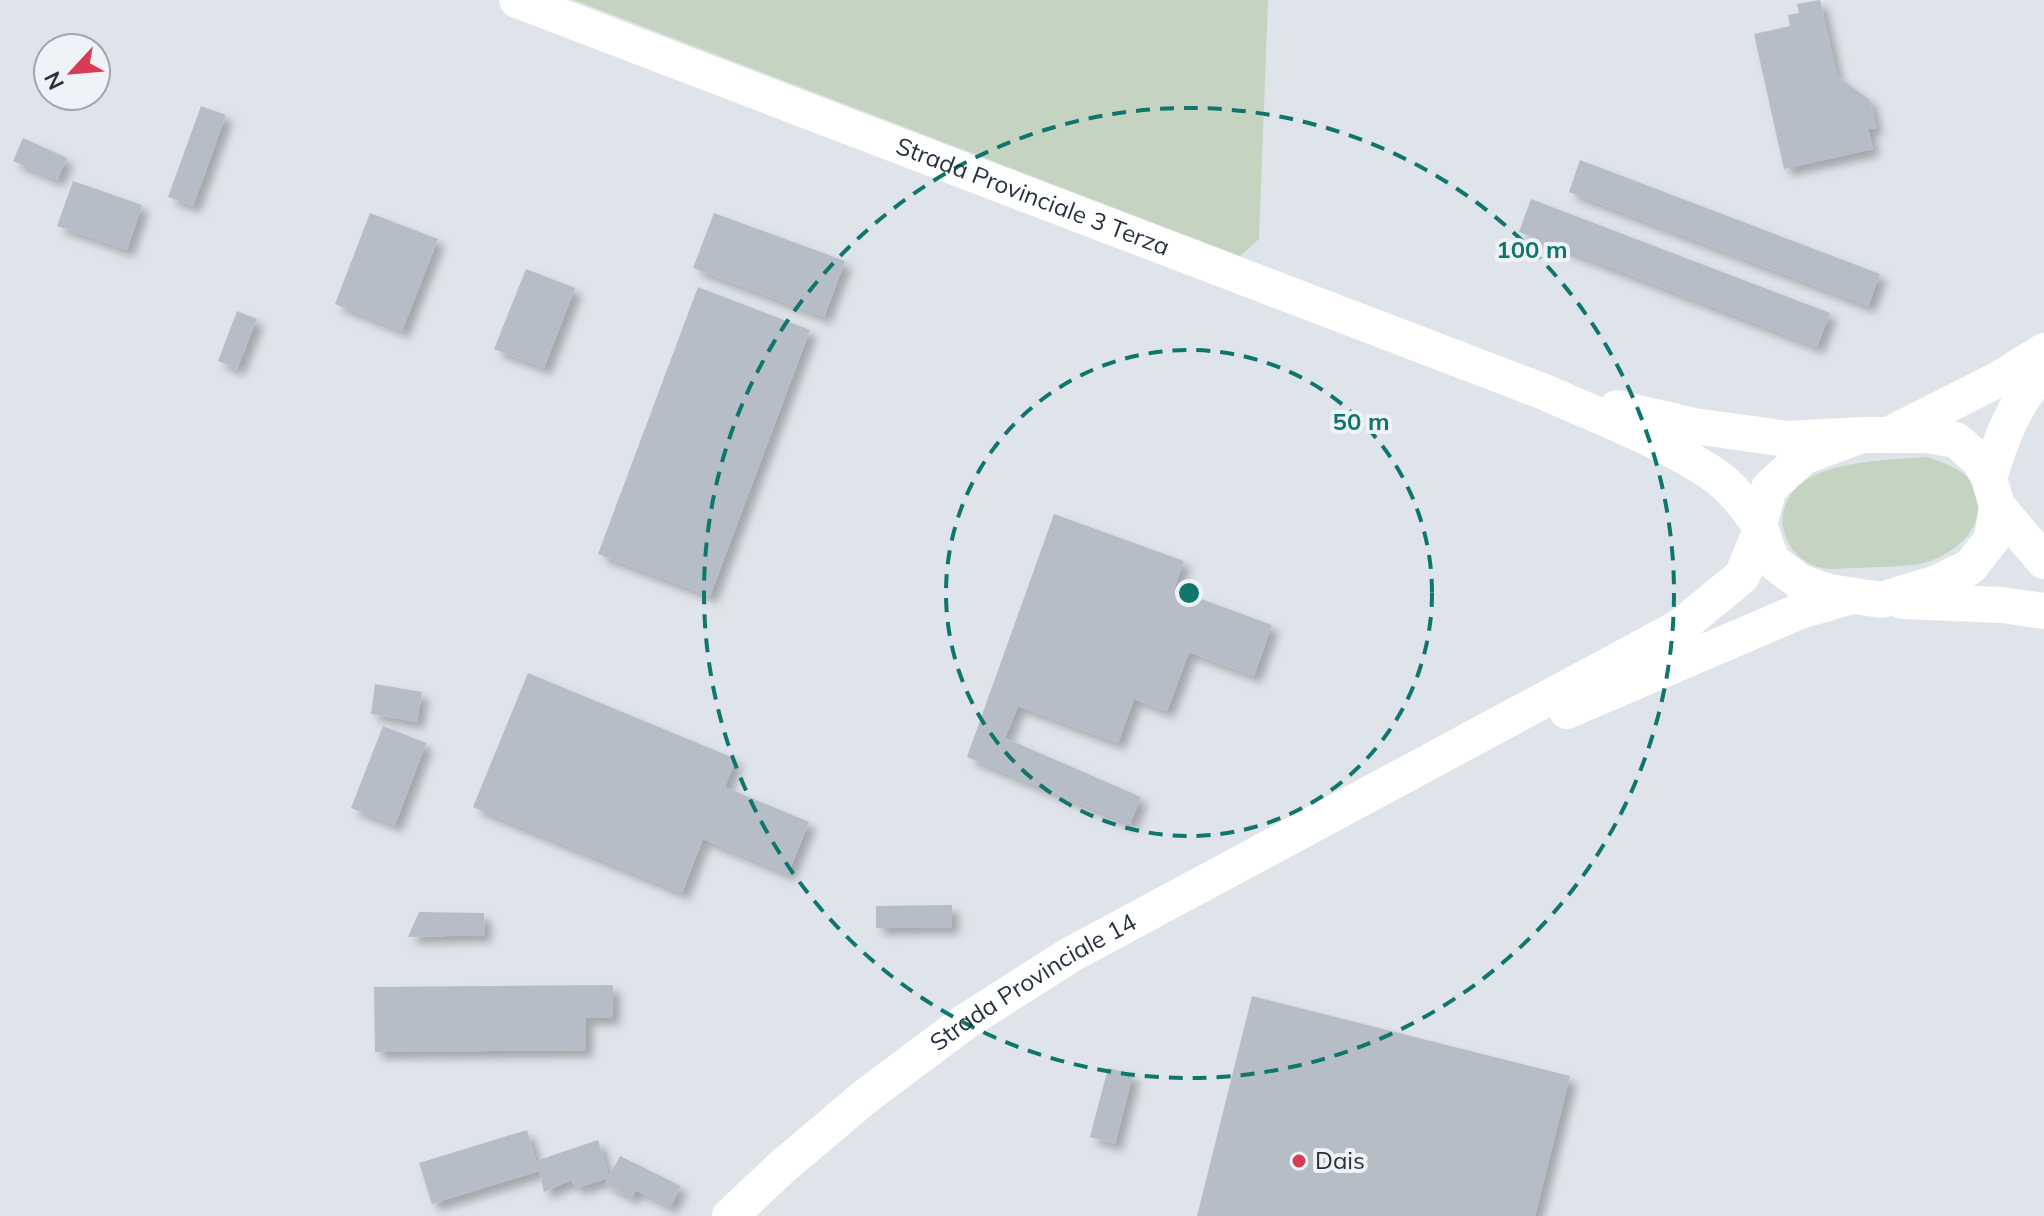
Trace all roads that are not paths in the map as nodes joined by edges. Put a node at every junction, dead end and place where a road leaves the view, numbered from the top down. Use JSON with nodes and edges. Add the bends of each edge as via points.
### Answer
{"nodes":[{"id":1,"x":517,"y":0,"type":"edge"},
{"id":2,"x":2044,"y":351,"type":"edge"},
{"id":3,"x":2044,"y":371,"type":"edge"},
{"id":4,"x":1547,"y":393,"type":"junction"},
{"id":5,"x":1874,"y":435,"type":"junction"},
{"id":6,"x":1993,"y":492,"type":"junction"},
{"id":7,"x":1760,"y":527,"type":"junction"},
{"id":8,"x":2044,"y":561,"type":"edge"},
{"id":9,"x":1868,"y":598,"type":"junction"},
{"id":10,"x":2044,"y":611,"type":"edge"},
{"id":11,"x":1366,"y":795,"type":"junction"},
{"id":12,"x":730,"y":1216,"type":"edge"}],
"edges":[{"from":1,"to":4,"type":"main road","name":"Strada Provinciale 3 Terza"},
{"from":2,"to":5,"type":"main road","via":[[1999,379]]},
{"from":3,"to":6,"type":"main road","via":[[2026,390],[2000,442]]},
{"from":4,"to":5,"type":"main road","via":[[1694,426],[1787,439]]},
{"from":4,"to":7,"type":"main road","via":[[1714,475],[1740,498]]},
{"from":5,"to":6,"type":"main road","via":[[1956,440],[1980,461]]},
{"from":5,"to":7,"type":"main road","via":[[1803,457],[1769,488]]},
{"from":6,"to":8,"type":"main road"},
{"from":6,"to":9,"type":"main road","via":[[1992,539],[1970,567],[1937,583]]},
{"from":7,"to":9,"type":"main road","via":[[1771,560],[1800,582]]},
{"from":7,"to":11,"type":"main road","via":[[1742,576],[1680,627]]},
{"from":9,"to":10,"type":"main road"},
{"from":9,"to":11,"type":"main road","via":[[1800,611]]},
{"from":11,"to":12,"type":"main road","name":"Strada Provinciale 14","via":[[1070,955],[965,1022],[866,1096]]}]}
